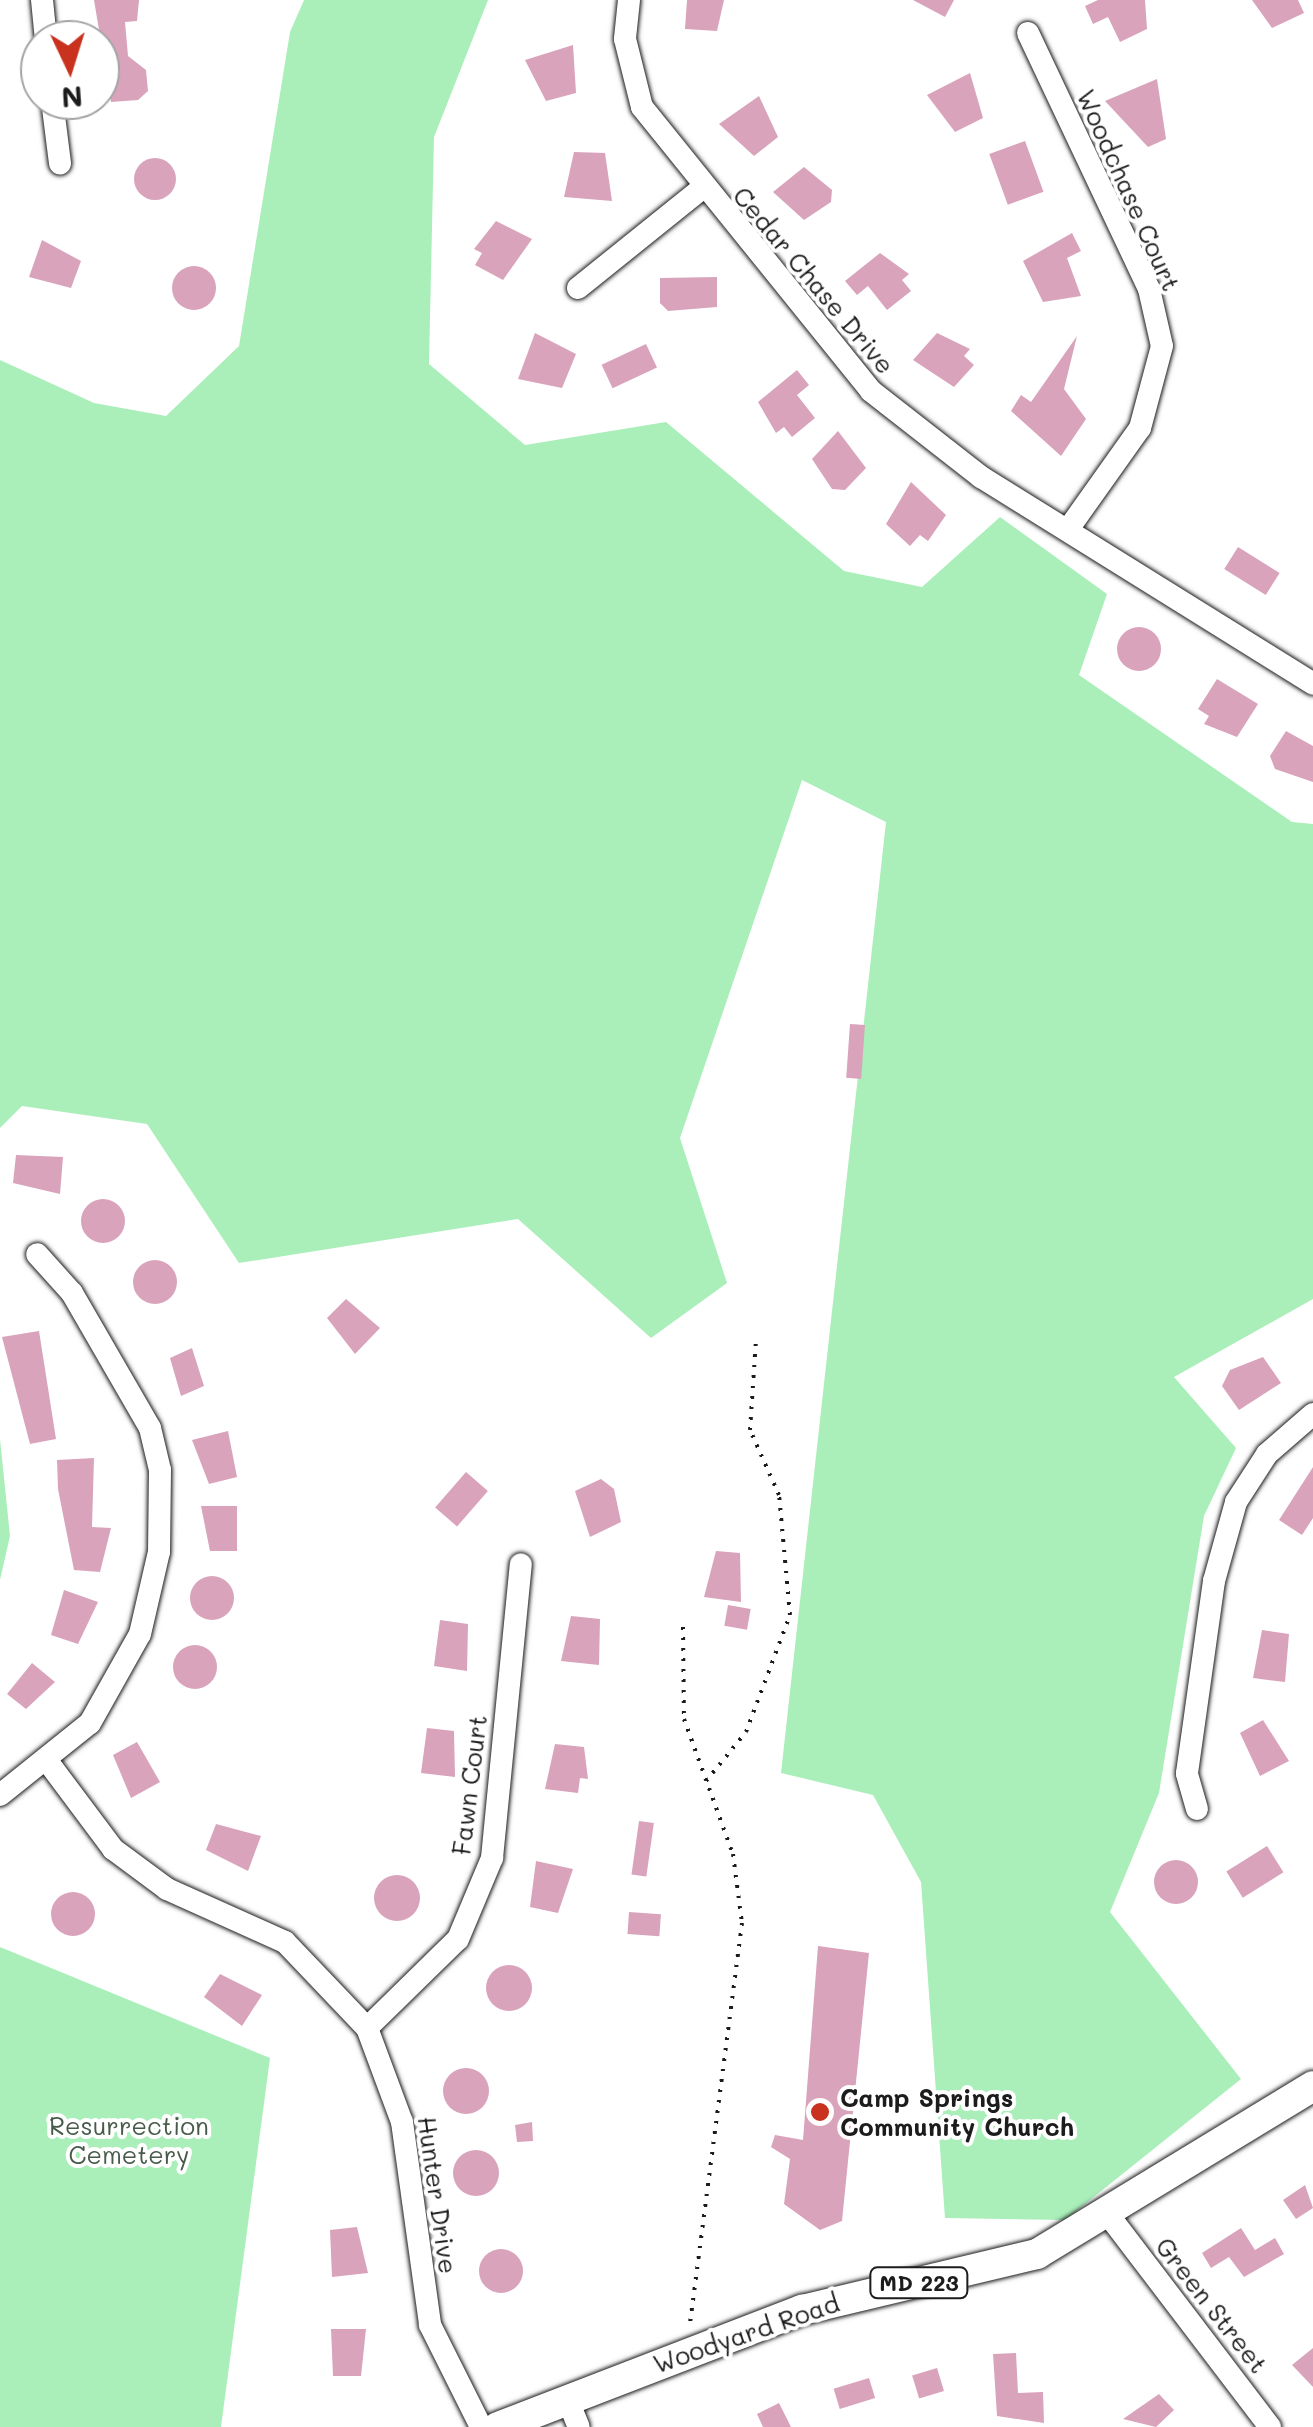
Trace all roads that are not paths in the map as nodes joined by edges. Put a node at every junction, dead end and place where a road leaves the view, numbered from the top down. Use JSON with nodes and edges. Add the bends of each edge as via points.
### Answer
{"nodes":[{"id":1,"x":629,"y":0,"type":"edge"},
{"id":2,"x":1028,"y":33,"type":"dead end"},
{"id":3,"x":55,"y":120,"type":"edge"},
{"id":4,"x":60,"y":163,"type":"dead end"},
{"id":5,"x":701,"y":189,"type":"junction"},
{"id":6,"x":578,"y":288,"type":"dead end"},
{"id":7,"x":1069,"y":528,"type":"junction"},
{"id":8,"x":1313,"y":684,"type":"edge"},
{"id":9,"x":37,"y":1254,"type":"dead end"},
{"id":10,"x":1313,"y":1414,"type":"edge"},
{"id":11,"x":521,"y":1564,"type":"dead end"},
{"id":12,"x":48,"y":1762,"type":"junction"},
{"id":13,"x":0,"y":1795,"type":"edge"},
{"id":14,"x":1197,"y":1809,"type":"dead end"},
{"id":15,"x":366,"y":2028,"type":"junction"},
{"id":16,"x":1313,"y":2086,"type":"edge"},
{"id":17,"x":1110,"y":2218,"type":"junction"},
{"id":18,"x":567,"y":2398,"type":"junction"},
{"id":19,"x":481,"y":2427,"type":"edge"},
{"id":20,"x":498,"y":2427,"type":"edge"},
{"id":21,"x":580,"y":2427,"type":"edge"},
{"id":22,"x":1270,"y":2427,"type":"edge"}],
"edges":[{"from":1,"to":5,"type":"street","name":"Cedar Chase Drive","via":[[625,38],[642,106]]},
{"from":2,"to":7,"type":"street","name":"Woodchase Court","via":[[1149,289],[1162,346],[1140,428]]},
{"from":3,"to":4,"type":"street"},
{"from":5,"to":6,"type":"street"},
{"from":5,"to":7,"type":"street","name":"Cedar Chase Drive","via":[[871,391],[981,477]]},
{"from":7,"to":8,"type":"street","name":"Cedar Chase Drive"},
{"from":9,"to":12,"type":"street","via":[[72,1293],[102,1357],[150,1428],[159,1552],[140,1634],[118,1679],[90,1723]]},
{"from":10,"to":14,"type":"street","via":[[1267,1454],[1236,1502],[1214,1581],[1187,1773]]},
{"from":11,"to":15,"type":"street","name":"Fawn Court","via":[[492,1858],[458,1939]]},
{"from":12,"to":13,"type":"street"},
{"from":12,"to":15,"type":"street","name":"Hunter Drive","via":[[113,1849],[167,1889],[285,1942]]},
{"from":15,"to":19,"type":"street","name":"Hunter Drive","via":[[402,2122],[430,2325]]},
{"from":16,"to":17,"type":"main road","name":"Woodyard Road","number":"MD 223"},
{"from":17,"to":18,"type":"main road","name":"Woodyard Road","number":"MD 223","via":[[994,2268],[833,2300]]},
{"from":17,"to":22,"type":"street","name":"Green Street"},
{"from":18,"to":20,"type":"main road","name":"Woodyard Road","number":"MD 223"},
{"from":18,"to":21,"type":"street"}]}
